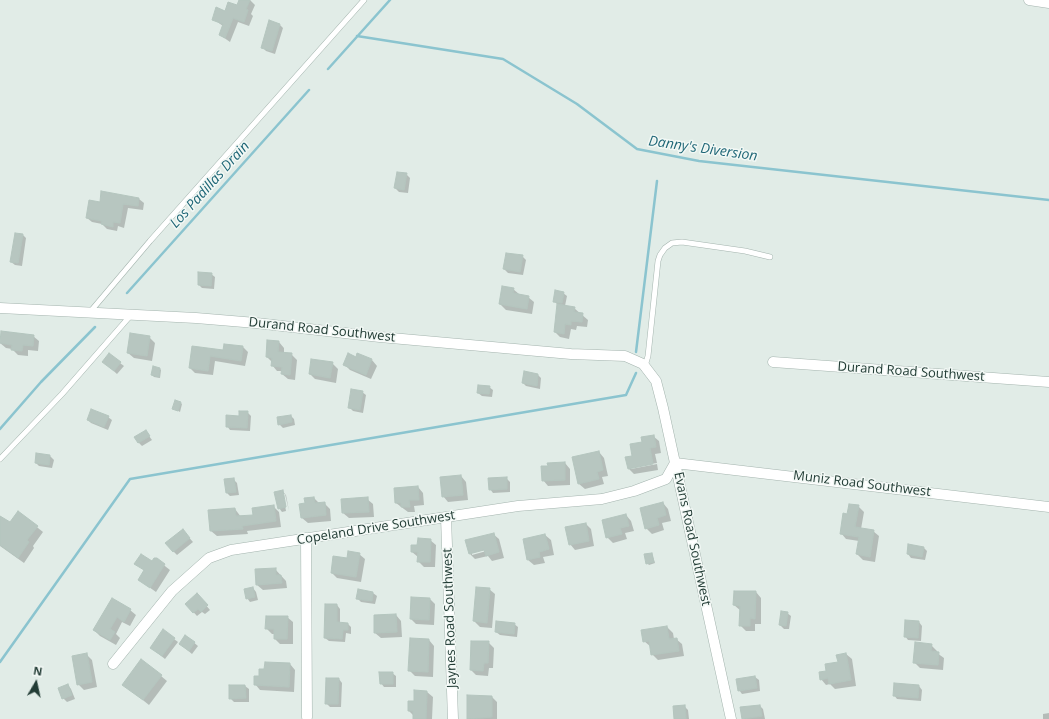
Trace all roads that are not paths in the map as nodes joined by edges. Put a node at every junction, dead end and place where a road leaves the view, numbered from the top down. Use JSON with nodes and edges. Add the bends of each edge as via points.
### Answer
{"nodes":[{"id":1,"x":364,"y":0,"type":"edge"},
{"id":2,"x":1029,"y":0,"type":"edge"},
{"id":3,"x":1049,"y":3,"type":"edge"},
{"id":4,"x":770,"y":257,"type":"dead end"},
{"id":5,"x":0,"y":308,"type":"edge"},
{"id":6,"x":90,"y":312,"type":"junction"},
{"id":7,"x":131,"y":315,"type":"junction"},
{"id":8,"x":773,"y":362,"type":"dead end"},
{"id":9,"x":644,"y":366,"type":"junction"},
{"id":10,"x":1049,"y":382,"type":"edge"},
{"id":11,"x":0,"y":458,"type":"edge"},
{"id":12,"x":676,"y":463,"type":"junction"},
{"id":13,"x":1049,"y":507,"type":"edge"},
{"id":14,"x":446,"y":517,"type":"junction"},
{"id":15,"x":306,"y":538,"type":"junction"},
{"id":16,"x":113,"y":664,"type":"dead end"},
{"id":17,"x":307,"y":717,"type":"dead end"},
{"id":18,"x":453,"y":719,"type":"edge"},
{"id":19,"x":730,"y":719,"type":"edge"}],
"edges":[{"from":1,"to":6,"type":"lane"},
{"from":2,"to":3,"type":"street"},
{"from":4,"to":9,"type":"lane","via":[[682,242],[672,243],[665,248],[658,261],[648,356]]},
{"from":5,"to":6,"type":"street","name":"Durand Road Southwest"},
{"from":6,"to":7,"type":"street","name":"Durand Road Southwest"},
{"from":7,"to":9,"type":"street","name":"Durand Road Southwest","via":[[196,318],[528,350],[625,356]]},
{"from":7,"to":11,"type":"lane","via":[[62,394]]},
{"from":8,"to":10,"type":"street","name":"Durand Road Southwest"},
{"from":9,"to":12,"type":"street","name":"Evans Road Southwest","via":[[656,381]]},
{"from":12,"to":13,"type":"street","name":"Muniz Road Southwest"},
{"from":12,"to":14,"type":"street","name":"Copeland Drive Southwest","via":[[666,479],[608,498],[518,506]]},
{"from":12,"to":19,"type":"street","name":"Evans Road Southwest"},
{"from":14,"to":15,"type":"street","name":"Copeland Drive Southwest"},
{"from":14,"to":18,"type":"street","name":"Jaynes Road Southwest"},
{"from":15,"to":16,"type":"street","name":"Copeland Drive Southwest","via":[[231,550],[208,558],[172,591]]},
{"from":15,"to":17,"type":"street"}]}
